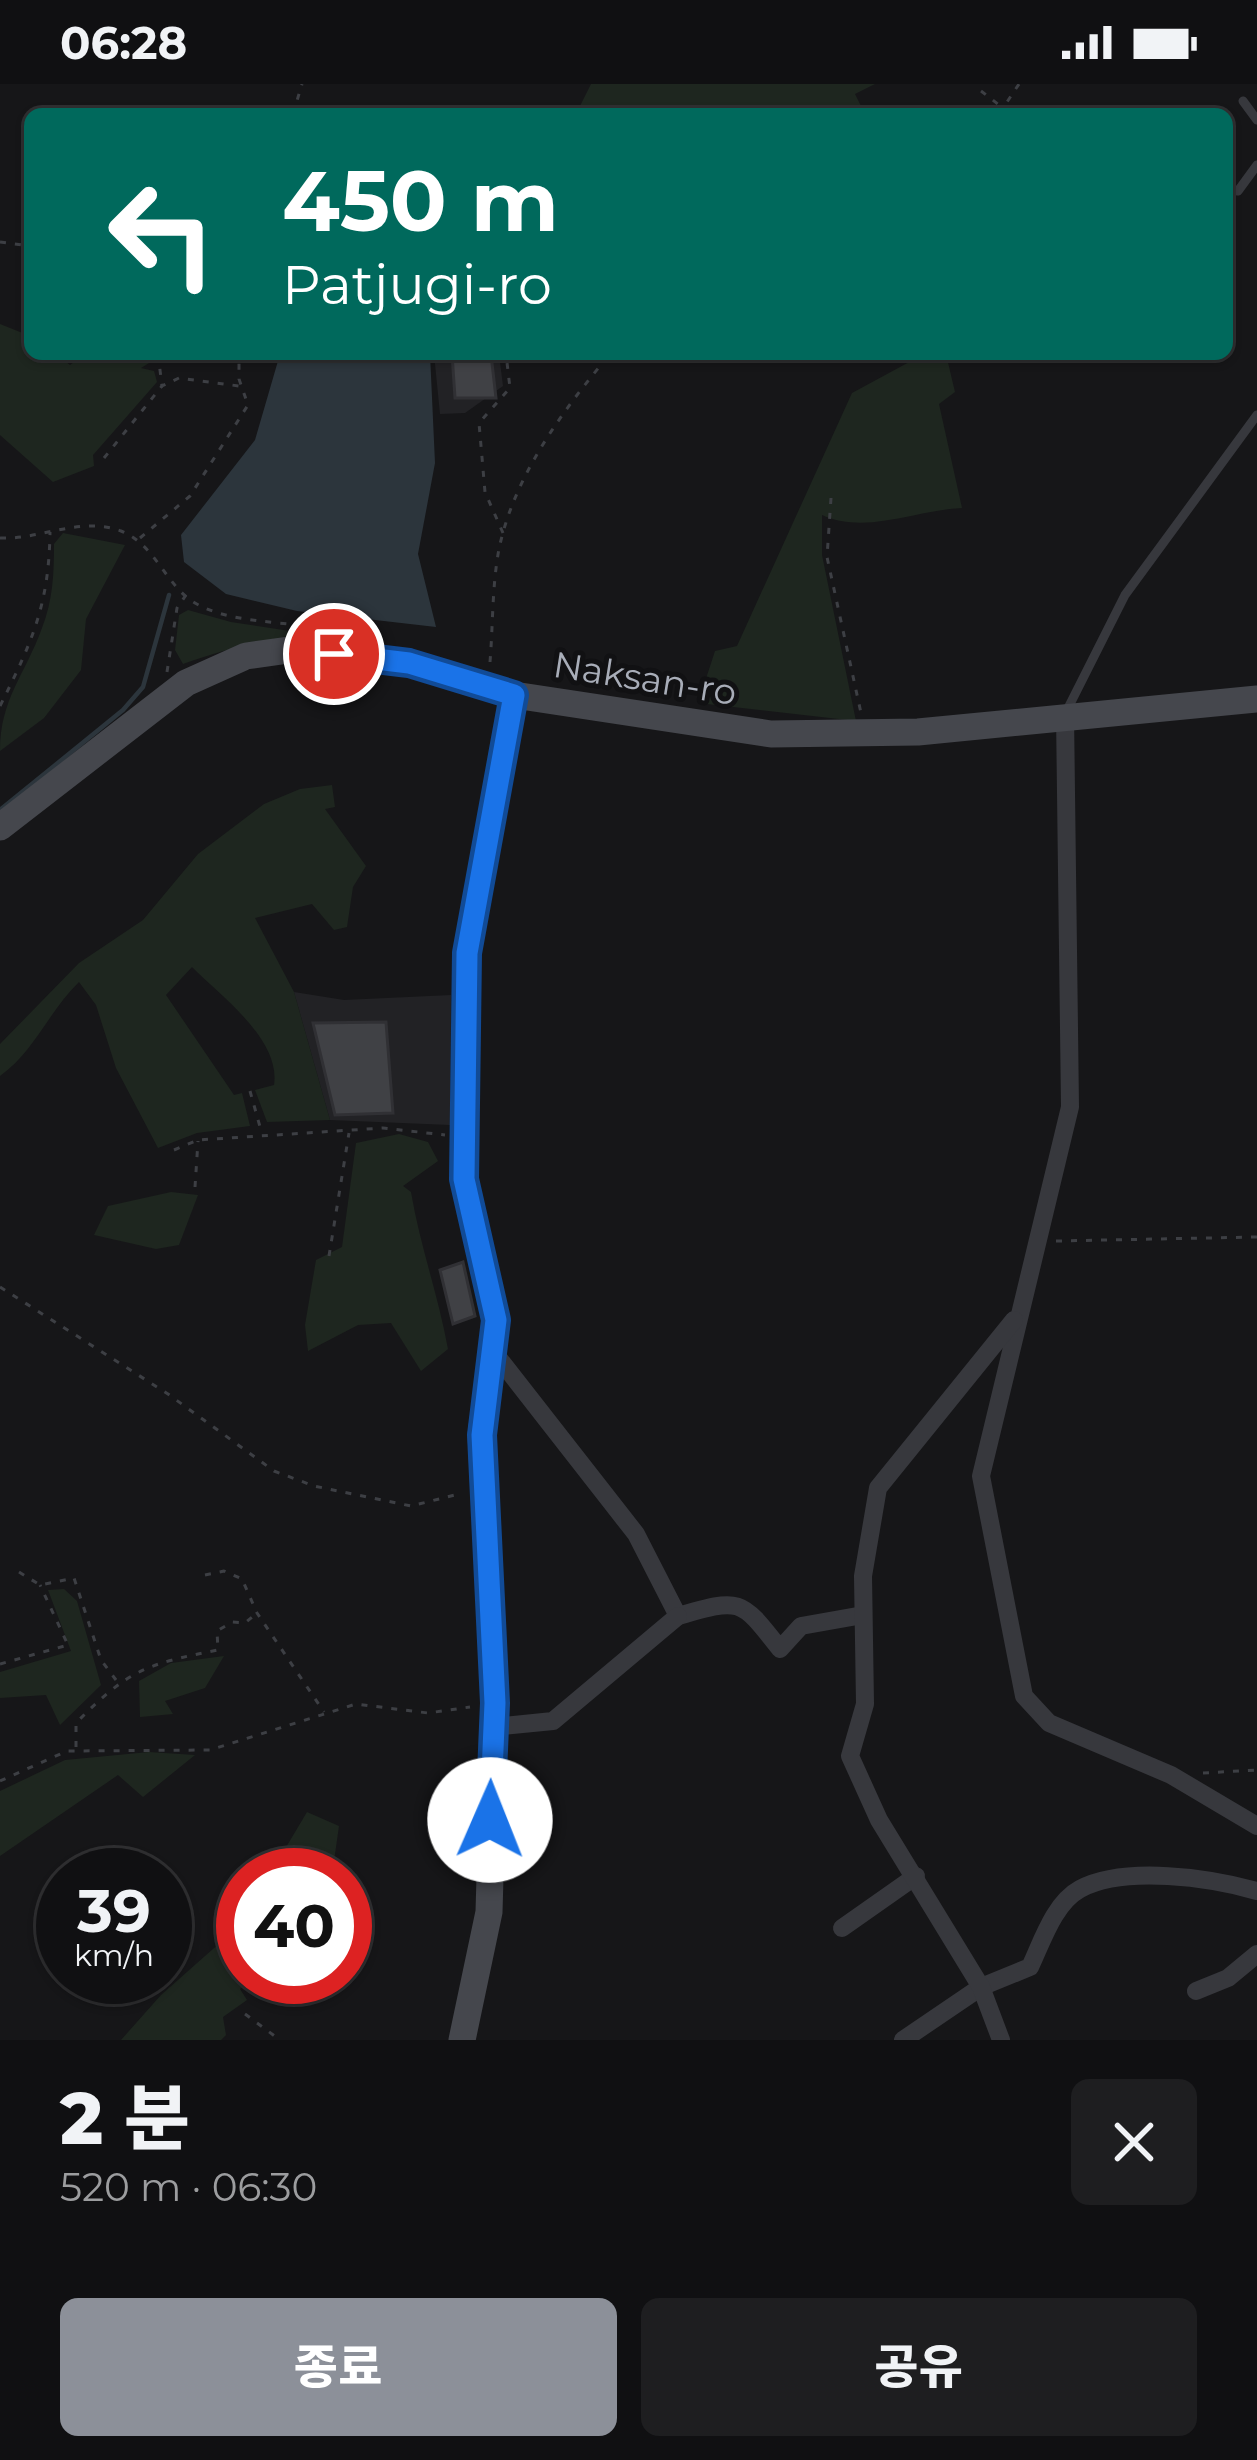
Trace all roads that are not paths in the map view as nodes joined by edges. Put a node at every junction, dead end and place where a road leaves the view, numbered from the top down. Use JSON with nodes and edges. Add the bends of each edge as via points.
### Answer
{"nodes":[{"id":1,"x":1243,"y":101,"type":"dead end"},
{"id":2,"x":1257,"y":120,"type":"edge"},
{"id":3,"x":1257,"y":165,"type":"edge"},
{"id":4,"x":1238,"y":191,"type":"dead end"},
{"id":5,"x":1257,"y":415,"type":"edge"},
{"id":6,"x":514,"y":695,"type":"junction"},
{"id":7,"x":1257,"y":698,"type":"edge"},
{"id":8,"x":1065,"y":714,"type":"junction"},
{"id":9,"x":0,"y":827,"type":"edge"},
{"id":10,"x":1019,"y":1313,"type":"junction"},
{"id":11,"x":493,"y":1351,"type":"junction"},
{"id":12,"x":678,"y":1616,"type":"junction"},
{"id":13,"x":863,"y":1616,"type":"junction"},
{"id":14,"x":494,"y":1715,"type":"junction"},
{"id":15,"x":1257,"y":1826,"type":"edge"},
{"id":16,"x":916,"y":1876,"type":"junction"},
{"id":17,"x":1257,"y":1891,"type":"edge"},
{"id":18,"x":842,"y":1928,"type":"dead end"},
{"id":19,"x":1257,"y":1954,"type":"edge"},
{"id":20,"x":981,"y":1987,"type":"junction"},
{"id":21,"x":1196,"y":1991,"type":"dead end"},
{"id":22,"x":462,"y":2040,"type":"edge"},
{"id":23,"x":903,"y":2040,"type":"edge"},
{"id":24,"x":1001,"y":2040,"type":"edge"}],
"edges":[{"from":1,"to":2,"type":"lane"},
{"from":3,"to":4,"type":"lane"},
{"from":5,"to":8,"type":"lane","via":[[1125,595]]},
{"from":6,"to":8,"type":"street","name":"Naksan-ro","via":[[771,734]]},
{"from":6,"to":9,"type":"street","via":[[409,663],[296,649],[246,656],[166,697]]},
{"from":6,"to":11,"type":"street","name":"Naksan-ro","via":[[467,953],[464,1179],[496,1320]]},
{"from":7,"to":8,"type":"street","name":"Naksan-ro"},
{"from":8,"to":10,"type":"street","via":[[1070,1108]]},
{"from":10,"to":13,"type":"street","via":[[878,1488]]},
{"from":10,"to":15,"type":"street","via":[[981,1476],[1024,1696],[1049,1724],[1171,1775]]},
{"from":11,"to":12,"type":"street","via":[[636,1534]]},
{"from":11,"to":14,"type":"street","name":"Naksan-ro","via":[[482,1435]]},
{"from":12,"to":13,"type":"street","via":[[731,1601],[746,1606],[780,1648],[801,1626]]},
{"from":12,"to":14,"type":"street","via":[[554,1721]]},
{"from":13,"to":16,"type":"street","via":[[865,1704],[850,1756]]},
{"from":14,"to":22,"type":"street","name":"Naksan-ro","via":[[489,1912]]},
{"from":16,"to":18,"type":"street"},
{"from":16,"to":20,"type":"street"},
{"from":17,"to":20,"type":"street","via":[[1207,1876],[1081,1888],[1060,1908],[1030,1967]]},
{"from":19,"to":21,"type":"street"},
{"from":20,"to":23,"type":"street"},
{"from":20,"to":24,"type":"street"}]}
